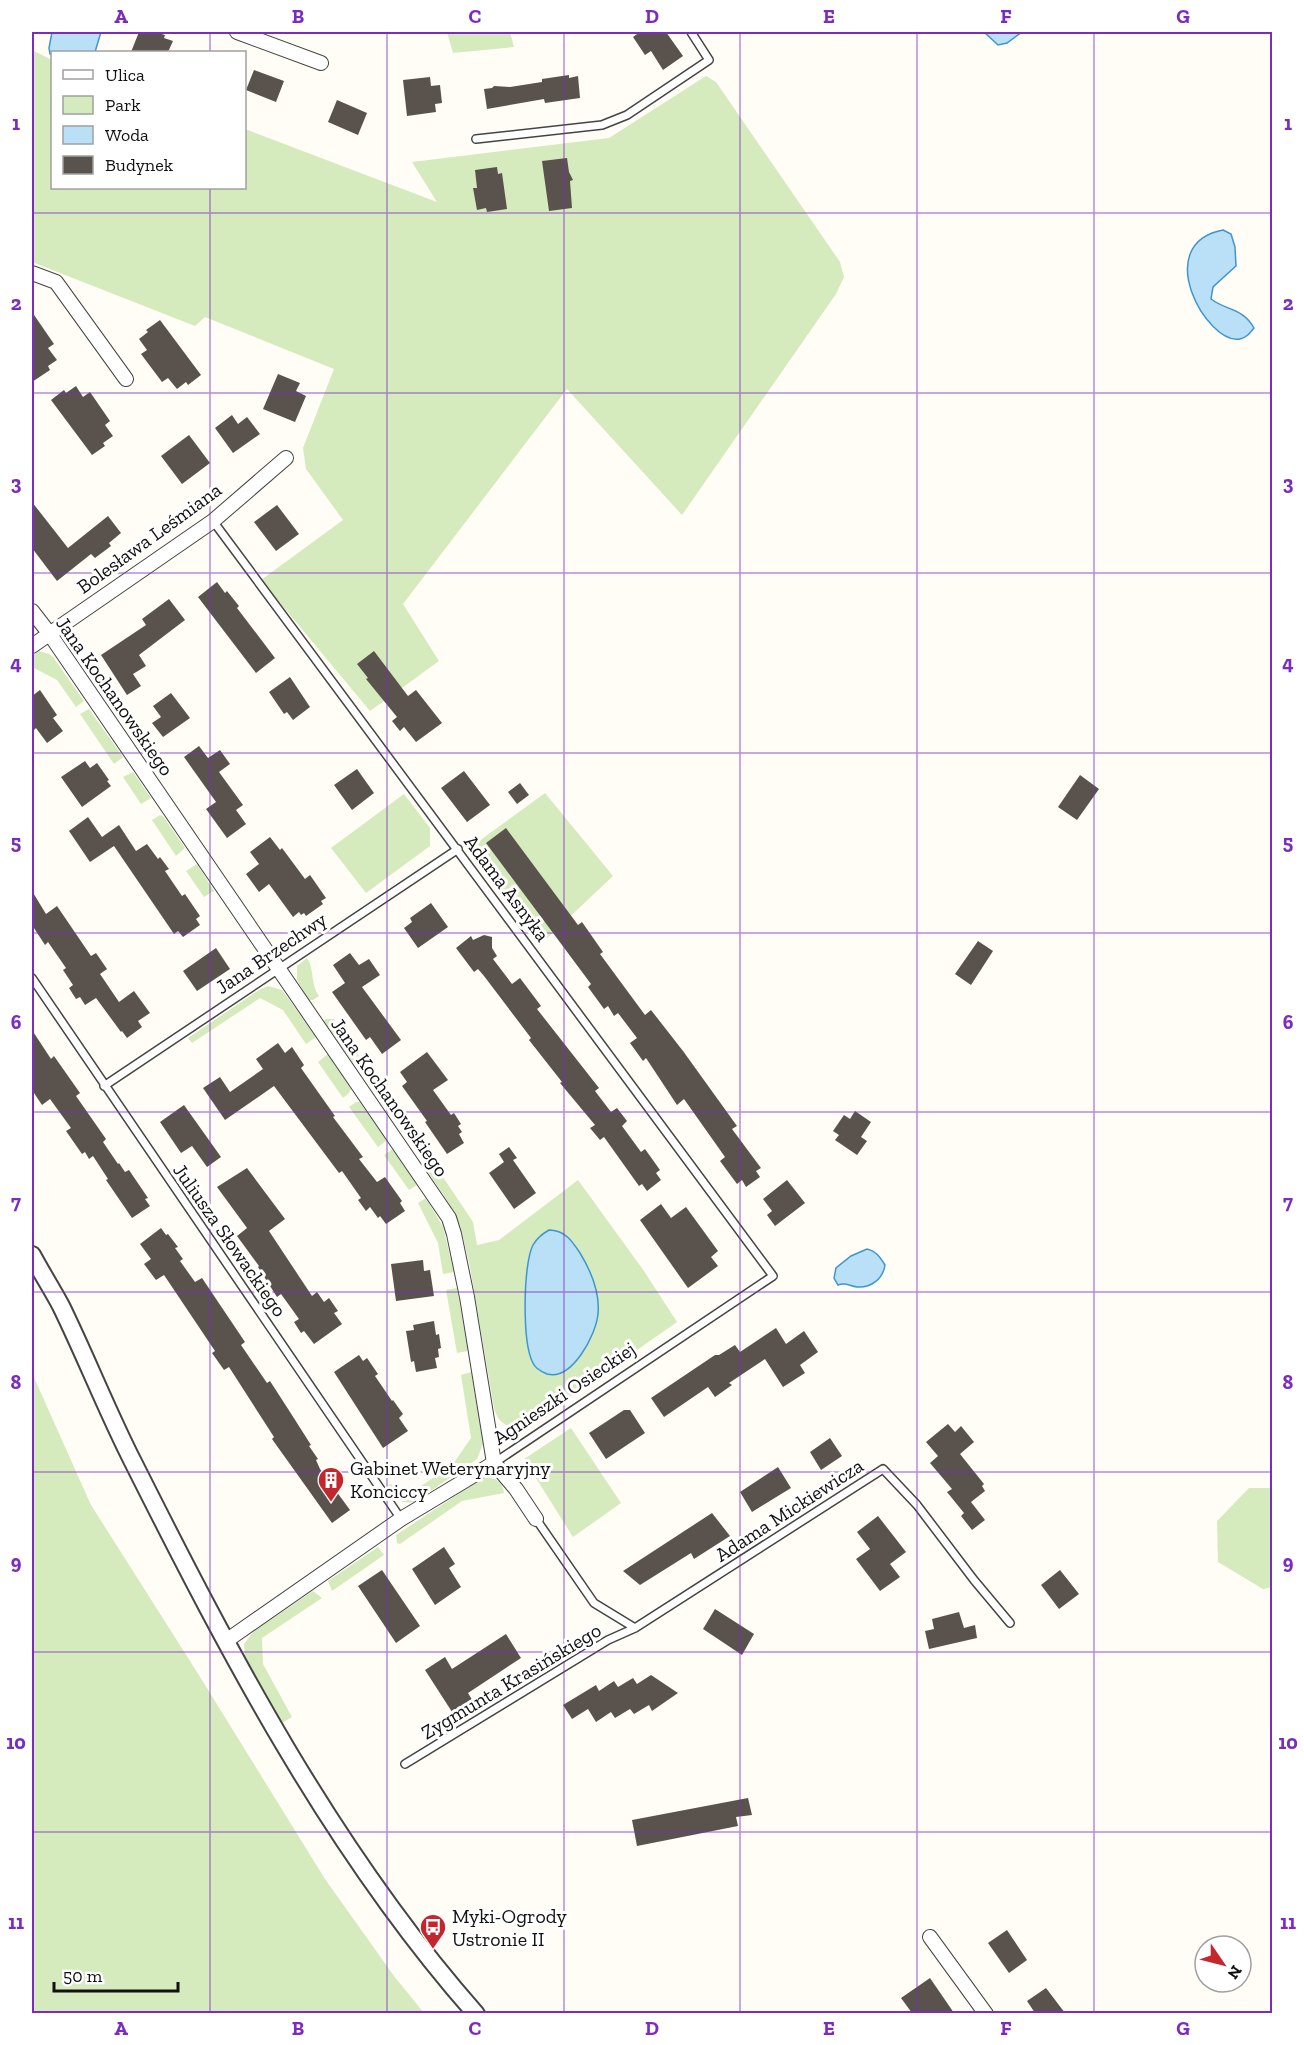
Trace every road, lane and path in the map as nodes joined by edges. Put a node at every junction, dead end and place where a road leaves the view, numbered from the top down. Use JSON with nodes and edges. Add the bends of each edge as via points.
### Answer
{"nodes":[{"id":1,"x":237,"y":32,"type":"edge"},
{"id":2,"x":692,"y":32,"type":"edge"},
{"id":3,"x":321,"y":63,"type":"dead end"},
{"id":4,"x":476,"y":139,"type":"dead end"},
{"id":5,"x":32,"y":273,"type":"edge"},
{"id":6,"x":126,"y":379,"type":"dead end"},
{"id":7,"x":286,"y":458,"type":"dead end"},
{"id":8,"x":213,"y":520,"type":"junction"},
{"id":9,"x":32,"y":611,"type":"edge"},
{"id":10,"x":49,"y":633,"type":"junction"},
{"id":11,"x":32,"y":646,"type":"edge"},
{"id":12,"x":458,"y":849,"type":"junction"},
{"id":13,"x":278,"y":968,"type":"junction"},
{"id":14,"x":32,"y":978,"type":"edge"},
{"id":15,"x":104,"y":1086,"type":"junction"},
{"id":16,"x":32,"y":1255,"type":"edge"},
{"id":17,"x":773,"y":1276,"type":"joint"},
{"id":18,"x":494,"y":1463,"type":"junction"},
{"id":19,"x":401,"y":1519,"type":"junction"},
{"id":20,"x":536,"y":1520,"type":"joint"},
{"id":21,"x":1010,"y":1623,"type":"dead end"},
{"id":22,"x":635,"y":1628,"type":"junction"},
{"id":23,"x":226,"y":1641,"type":"junction"},
{"id":24,"x":405,"y":1764,"type":"dead end"},
{"id":25,"x":930,"y":1937,"type":"dead end"},
{"id":26,"x":476,"y":2013,"type":"edge"},
{"id":27,"x":986,"y":2013,"type":"edge"}],
"edges":[{"from":1,"to":3,"type":"street"},
{"from":2,"to":4,"type":"lane","via":[[709,60],[627,115],[602,126]]},
{"from":5,"to":6,"type":"street","via":[[56,282]]},
{"from":7,"to":8,"type":"street","name":"Bolesława Leśmiana"},
{"from":8,"to":10,"type":"street","name":"Bolesława Leśmiana"},
{"from":8,"to":12,"type":"lane","name":"Adama Asnyka"},
{"from":9,"to":10,"type":"street","name":"Jana Kochanowskiego"},
{"from":10,"to":11,"type":"street","name":"Bolesława Leśmiana"},
{"from":10,"to":13,"type":"street","name":"Jana Kochanowskiego"},
{"from":12,"to":13,"type":"lane","name":"Jana Brzechwy"},
{"from":12,"to":17,"type":"lane","name":"Adama Asnyka"},
{"from":13,"to":15,"type":"lane","name":"Jana Brzechwy"},
{"from":13,"to":18,"type":"street","name":"Jana Kochanowskiego","via":[[449,1218],[467,1297]]},
{"from":14,"to":15,"type":"lane","name":"Juliusza Słowackiego"},
{"from":15,"to":19,"type":"lane","name":"Juliusza Słowackiego"},
{"from":16,"to":23,"type":"street","via":[[61,1306],[132,1460]]},
{"from":17,"to":18,"type":"lane","name":"Agnieszki Osieckiej"},
{"from":18,"to":19,"type":"street","name":"Agnieszki Osieckiej"},
{"from":18,"to":20,"type":"street"},
{"from":19,"to":23,"type":"street","name":"Agnieszki Osieckiej"},
{"from":20,"to":22,"type":"lane","via":[[594,1603]]},
{"from":21,"to":22,"type":"lane","name":"Adama Mickiewicza","via":[[917,1505],[883,1469]]},
{"from":22,"to":24,"type":"lane","name":"Zygmunta Krasińskiego","via":[[608,1640]]},
{"from":23,"to":26,"type":"street","via":[[339,1831],[401,1921]]},
{"from":25,"to":27,"type":"street"}]}
